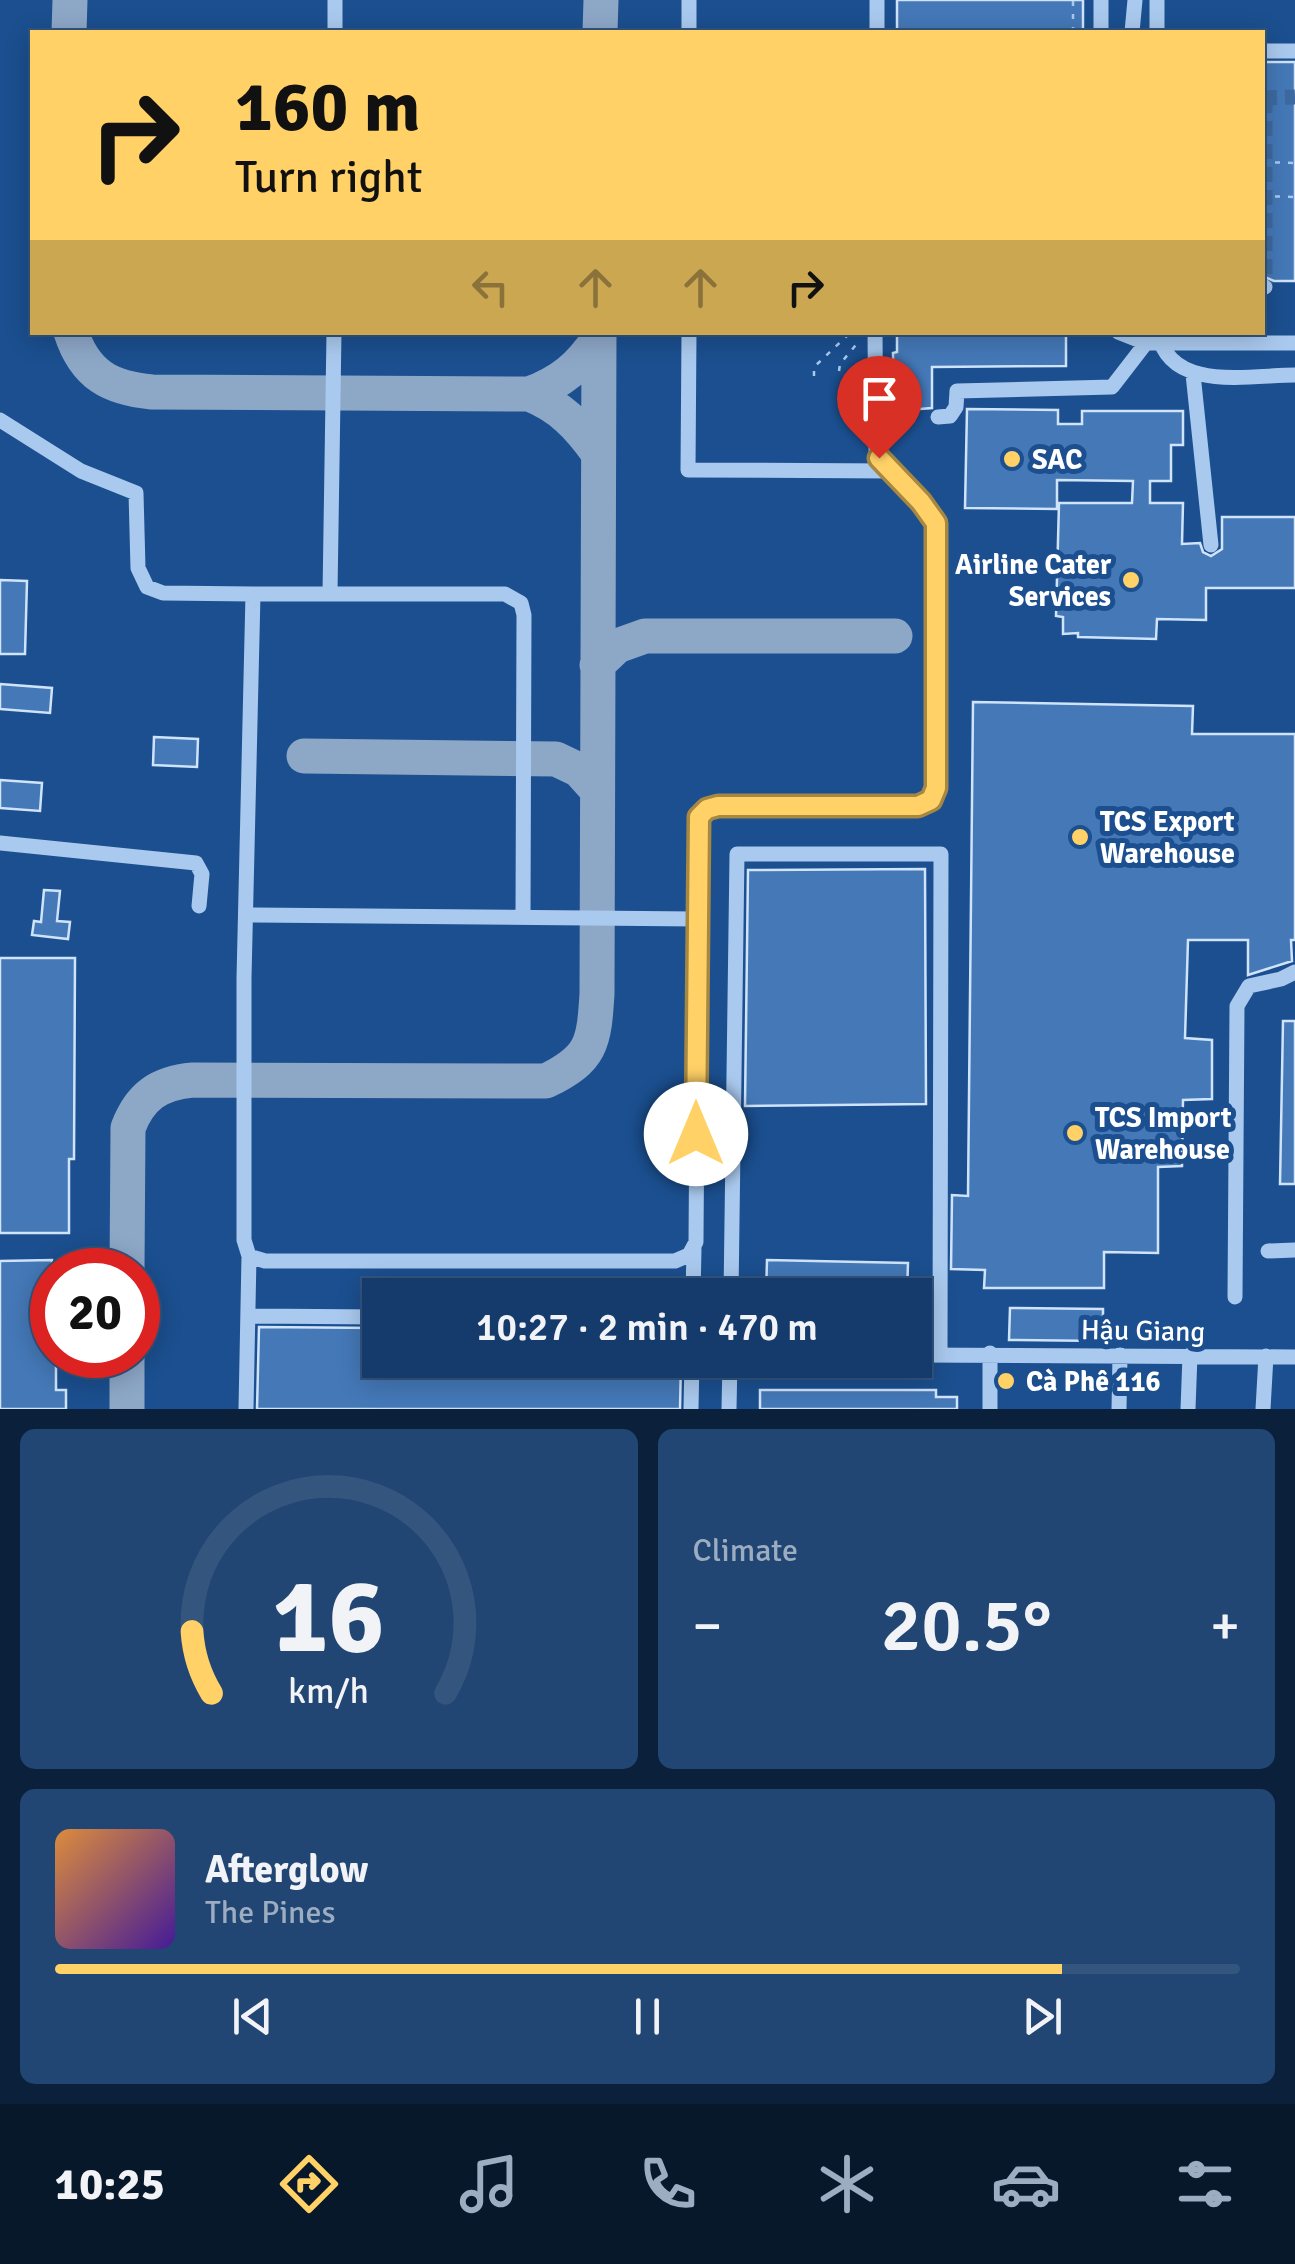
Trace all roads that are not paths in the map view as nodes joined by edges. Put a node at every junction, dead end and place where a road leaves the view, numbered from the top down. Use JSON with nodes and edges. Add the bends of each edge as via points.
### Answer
{"nodes":[{"id":1,"x":335,"y":0,"type":"edge"},
{"id":2,"x":690,"y":0,"type":"edge"},
{"id":3,"x":877,"y":0,"type":"edge"},
{"id":4,"x":1101,"y":0,"type":"edge"},
{"id":5,"x":1135,"y":0,"type":"edge"},
{"id":6,"x":1157,"y":0,"type":"edge"},
{"id":7,"x":335,"y":30,"type":"edge"},
{"id":8,"x":690,"y":30,"type":"edge"},
{"id":9,"x":876,"y":30,"type":"edge"},
{"id":10,"x":1100,"y":30,"type":"edge"},
{"id":11,"x":1132,"y":30,"type":"edge"},
{"id":12,"x":1157,"y":30,"type":"edge"},
{"id":13,"x":1265,"y":51,"type":"edge"},
{"id":14,"x":1295,"y":51,"type":"edge"},
{"id":15,"x":334,"y":335,"type":"edge"},
{"id":16,"x":689,"y":335,"type":"edge"},
{"id":17,"x":876,"y":335,"type":"edge"},
{"id":18,"x":1151,"y":338,"type":"edge"},
{"id":19,"x":1229,"y":338,"type":"edge"},
{"id":20,"x":1295,"y":343,"type":"edge"},
{"id":21,"x":1193,"y":374,"type":"junction"},
{"id":22,"x":1295,"y":375,"type":"edge"},
{"id":23,"x":938,"y":417,"type":"dead end"},
{"id":24,"x":0,"y":420,"type":"edge"},
{"id":25,"x":891,"y":471,"type":"junction"},
{"id":26,"x":1211,"y":544,"type":"dead end"},
{"id":27,"x":253,"y":594,"type":"junction"},
{"id":28,"x":330,"y":594,"type":"junction"},
{"id":29,"x":0,"y":843,"type":"edge"},
{"id":30,"x":199,"y":906,"type":"dead end"},
{"id":31,"x":246,"y":915,"type":"junction"},
{"id":32,"x":523,"y":918,"type":"junction"},
{"id":33,"x":696,"y":919,"type":"junction"},
{"id":34,"x":1295,"y":972,"type":"edge"},
{"id":35,"x":694,"y":1250,"type":"junction"},
{"id":36,"x":1268,"y":1250,"type":"dead end"},
{"id":37,"x":1295,"y":1250,"type":"edge"},
{"id":38,"x":249,"y":1256,"type":"junction"},
{"id":39,"x":693,"y":1278,"type":"edge"},
{"id":40,"x":731,"y":1278,"type":"edge"},
{"id":41,"x":1235,"y":1297,"type":"dead end"},
{"id":42,"x":248,"y":1316,"type":"junction"},
{"id":43,"x":362,"y":1317,"type":"edge"},
{"id":44,"x":990,"y":1353,"type":"junction"},
{"id":45,"x":932,"y":1354,"type":"edge"},
{"id":46,"x":940,"y":1354,"type":"junction"},
{"id":47,"x":1120,"y":1354,"type":"junction"},
{"id":48,"x":1190,"y":1356,"type":"junction"},
{"id":49,"x":1266,"y":1356,"type":"junction"},
{"id":50,"x":1295,"y":1357,"type":"edge"},
{"id":51,"x":692,"y":1378,"type":"edge"},
{"id":52,"x":730,"y":1378,"type":"edge"},
{"id":53,"x":246,"y":1409,"type":"edge"},
{"id":54,"x":692,"y":1409,"type":"edge"},
{"id":55,"x":729,"y":1409,"type":"edge"},
{"id":56,"x":990,"y":1409,"type":"edge"},
{"id":57,"x":1118,"y":1409,"type":"edge"},
{"id":58,"x":1188,"y":1409,"type":"edge"},
{"id":59,"x":1264,"y":1409,"type":"edge"}],
"edges":[{"from":1,"to":7,"type":"street"},
{"from":2,"to":8,"type":"street"},
{"from":3,"to":9,"type":"street"},
{"from":4,"to":10,"type":"street"},
{"from":5,"to":11,"type":"street"},
{"from":6,"to":12,"type":"street"},
{"from":13,"to":14,"type":"street"},
{"from":15,"to":28,"type":"street"},
{"from":16,"to":25,"type":"street","via":[[688,470]]},
{"from":17,"to":25,"type":"street","via":[[876,450]]},
{"from":18,"to":19,"type":"street"},
{"from":18,"to":21,"type":"street"},
{"from":18,"to":23,"type":"street","via":[[1107,388],[956,391],[954,411]]},
{"from":19,"to":20,"type":"street"},
{"from":21,"to":22,"type":"street"},
{"from":21,"to":26,"type":"street"},
{"from":24,"to":27,"type":"street","via":[[81,471],[136,494],[138,568],[147,587],[162,594]]},
{"from":25,"to":33,"type":"street","via":[[936,523],[934,794],[918,806],[707,809],[697,823]]},
{"from":27,"to":28,"type":"street"},
{"from":27,"to":31,"type":"street"},
{"from":28,"to":32,"type":"street","via":[[504,594],[521,603]]},
{"from":29,"to":30,"type":"street","via":[[196,863],[202,869]]},
{"from":31,"to":32,"type":"street"},
{"from":31,"to":38,"type":"street"},
{"from":32,"to":33,"type":"street"},
{"from":33,"to":35,"type":"street"},
{"from":34,"to":41,"type":"street","via":[[1249,986],[1237,1006]]},
{"from":35,"to":38,"type":"street","via":[[676,1261],[652,1262]]},
{"from":35,"to":39,"type":"street"},
{"from":36,"to":37,"type":"street"},
{"from":38,"to":42,"type":"street"},
{"from":40,"to":46,"type":"street","via":[[737,854],[941,854]]},
{"from":42,"to":43,"type":"street"},
{"from":42,"to":53,"type":"street"},
{"from":44,"to":46,"type":"street","name":"Hậu Giang"},
{"from":44,"to":47,"type":"street","name":"Hậu Giang"},
{"from":44,"to":56,"type":"street"},
{"from":45,"to":46,"type":"street","name":"Hậu Giang"},
{"from":47,"to":48,"type":"street","name":"Hậu Giang"},
{"from":47,"to":57,"type":"street"},
{"from":48,"to":49,"type":"street","name":"Hậu Giang"},
{"from":48,"to":58,"type":"street"},
{"from":49,"to":50,"type":"street","name":"Hậu Giang"},
{"from":49,"to":59,"type":"street"},
{"from":51,"to":54,"type":"street"},
{"from":52,"to":55,"type":"street"}]}
